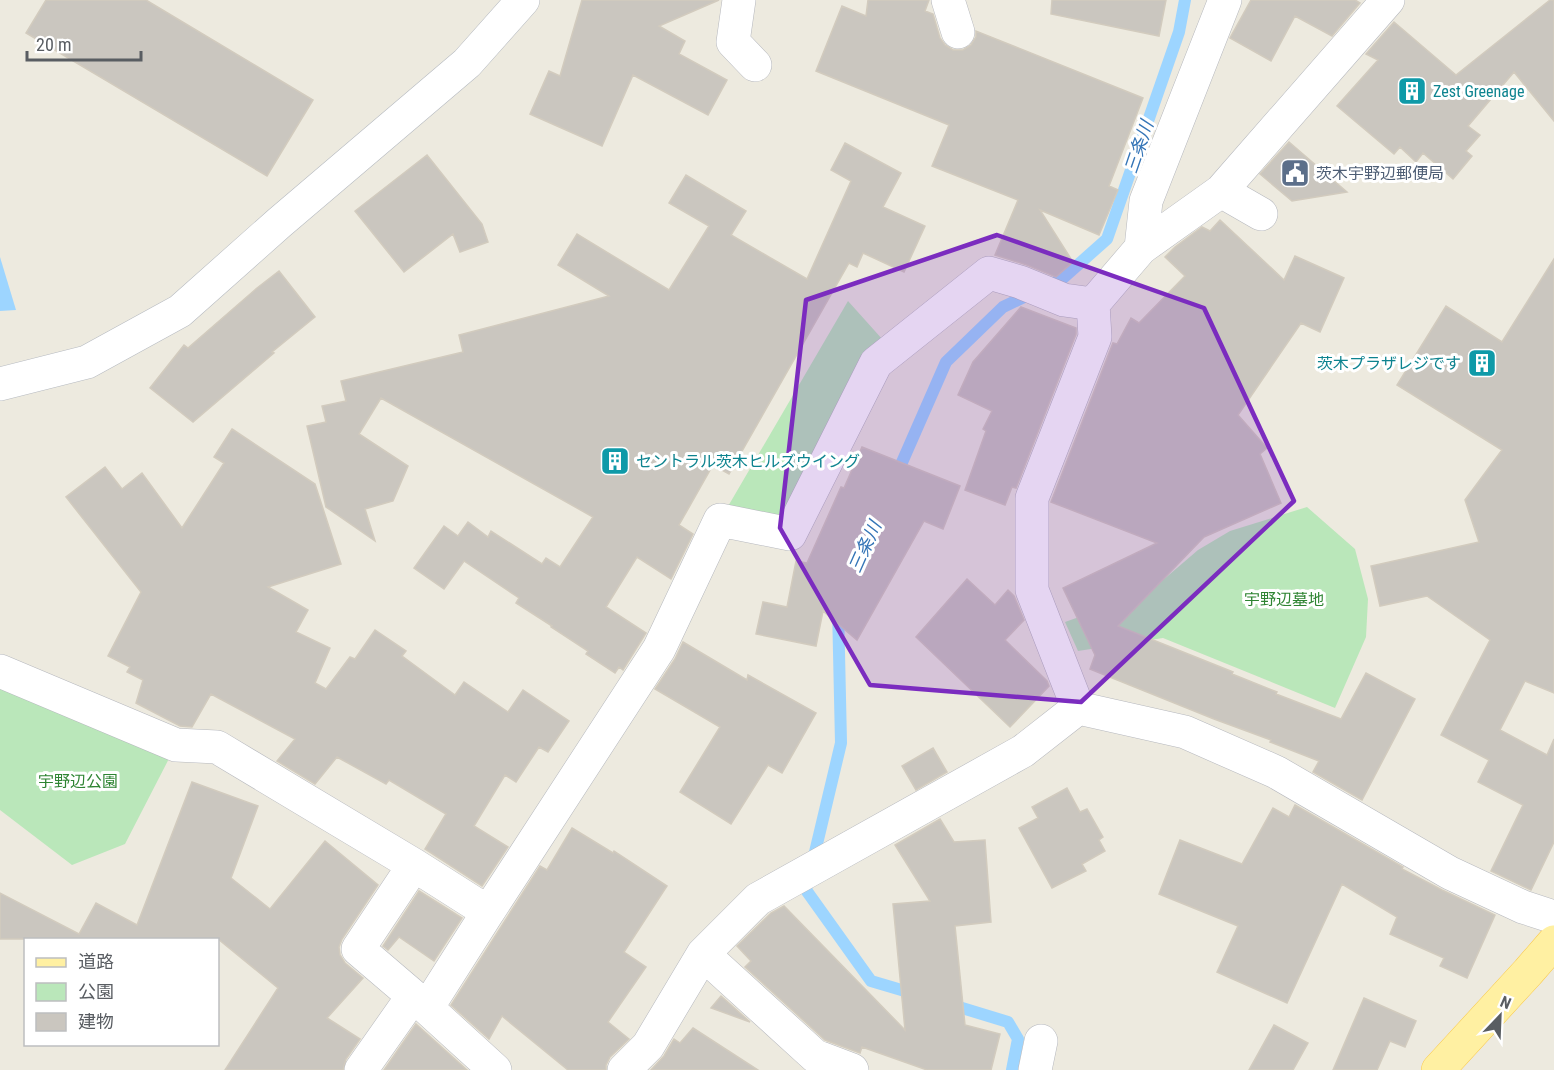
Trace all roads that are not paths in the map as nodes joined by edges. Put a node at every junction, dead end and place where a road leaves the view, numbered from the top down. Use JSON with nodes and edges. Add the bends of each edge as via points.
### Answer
{"nodes":[{"id":1,"x":523,"y":0,"type":"edge"},
{"id":2,"x":739,"y":0,"type":"edge"},
{"id":3,"x":948,"y":0,"type":"edge"},
{"id":4,"x":1225,"y":0,"type":"edge"},
{"id":5,"x":1388,"y":0,"type":"edge"},
{"id":6,"x":958,"y":32,"type":"dead end"},
{"id":7,"x":754,"y":65,"type":"dead end"},
{"id":8,"x":1221,"y":191,"type":"junction"},
{"id":9,"x":1261,"y":214,"type":"dead end"},
{"id":10,"x":1141,"y":248,"type":"junction"},
{"id":11,"x":1078,"y":302,"type":"junction"},
{"id":12,"x":0,"y":384,"type":"edge"},
{"id":13,"x":0,"y":671,"type":"edge"},
{"id":14,"x":1078,"y":708,"type":"junction"},
{"id":15,"x":414,"y":865,"type":"junction"},
{"id":16,"x":488,"y":912,"type":"junction"},
{"id":17,"x":1554,"y":917,"type":"edge"},
{"id":18,"x":1554,"y":942,"type":"edge"},
{"id":19,"x":703,"y":954,"type":"junction"},
{"id":20,"x":420,"y":1002,"type":"junction"},
{"id":21,"x":361,"y":1070,"type":"edge"},
{"id":22,"x":495,"y":1070,"type":"edge"},
{"id":23,"x":624,"y":1070,"type":"edge"},
{"id":24,"x":852,"y":1070,"type":"edge"},
{"id":25,"x":1438,"y":1070,"type":"edge"}],
"edges":[{"from":1,"to":12,"type":"street","via":[[467,63],[180,311],[87,362]]},
{"from":2,"to":7,"type":"street","via":[[733,42]]},
{"from":3,"to":6,"type":"street"},
{"from":4,"to":10,"type":"street","via":[[1146,201]]},
{"from":5,"to":8,"type":"street"},
{"from":8,"to":9,"type":"street"},
{"from":8,"to":10,"type":"street"},
{"from":10,"to":11,"type":"street"},
{"from":11,"to":14,"type":"street","via":[[1095,337],[1032,498],[1032,590]]},
{"from":11,"to":16,"type":"street","via":[[989,273],[876,363],[790,534],[720,520],[658,649]]},
{"from":13,"to":15,"type":"street","via":[[176,745],[217,747]]},
{"from":14,"to":17,"type":"street","via":[[1185,732],[1275,772],[1450,873]]},
{"from":14,"to":19,"type":"street","via":[[1023,751],[758,899]]},
{"from":15,"to":16,"type":"street"},
{"from":15,"to":20,"type":"street","via":[[358,950]]},
{"from":16,"to":20,"type":"street"},
{"from":18,"to":25,"type":"main road"},
{"from":19,"to":23,"type":"street","via":[[648,1046]]},
{"from":19,"to":24,"type":"street","via":[[815,1056]]},
{"from":20,"to":21,"type":"street"},
{"from":20,"to":22,"type":"street"}]}
